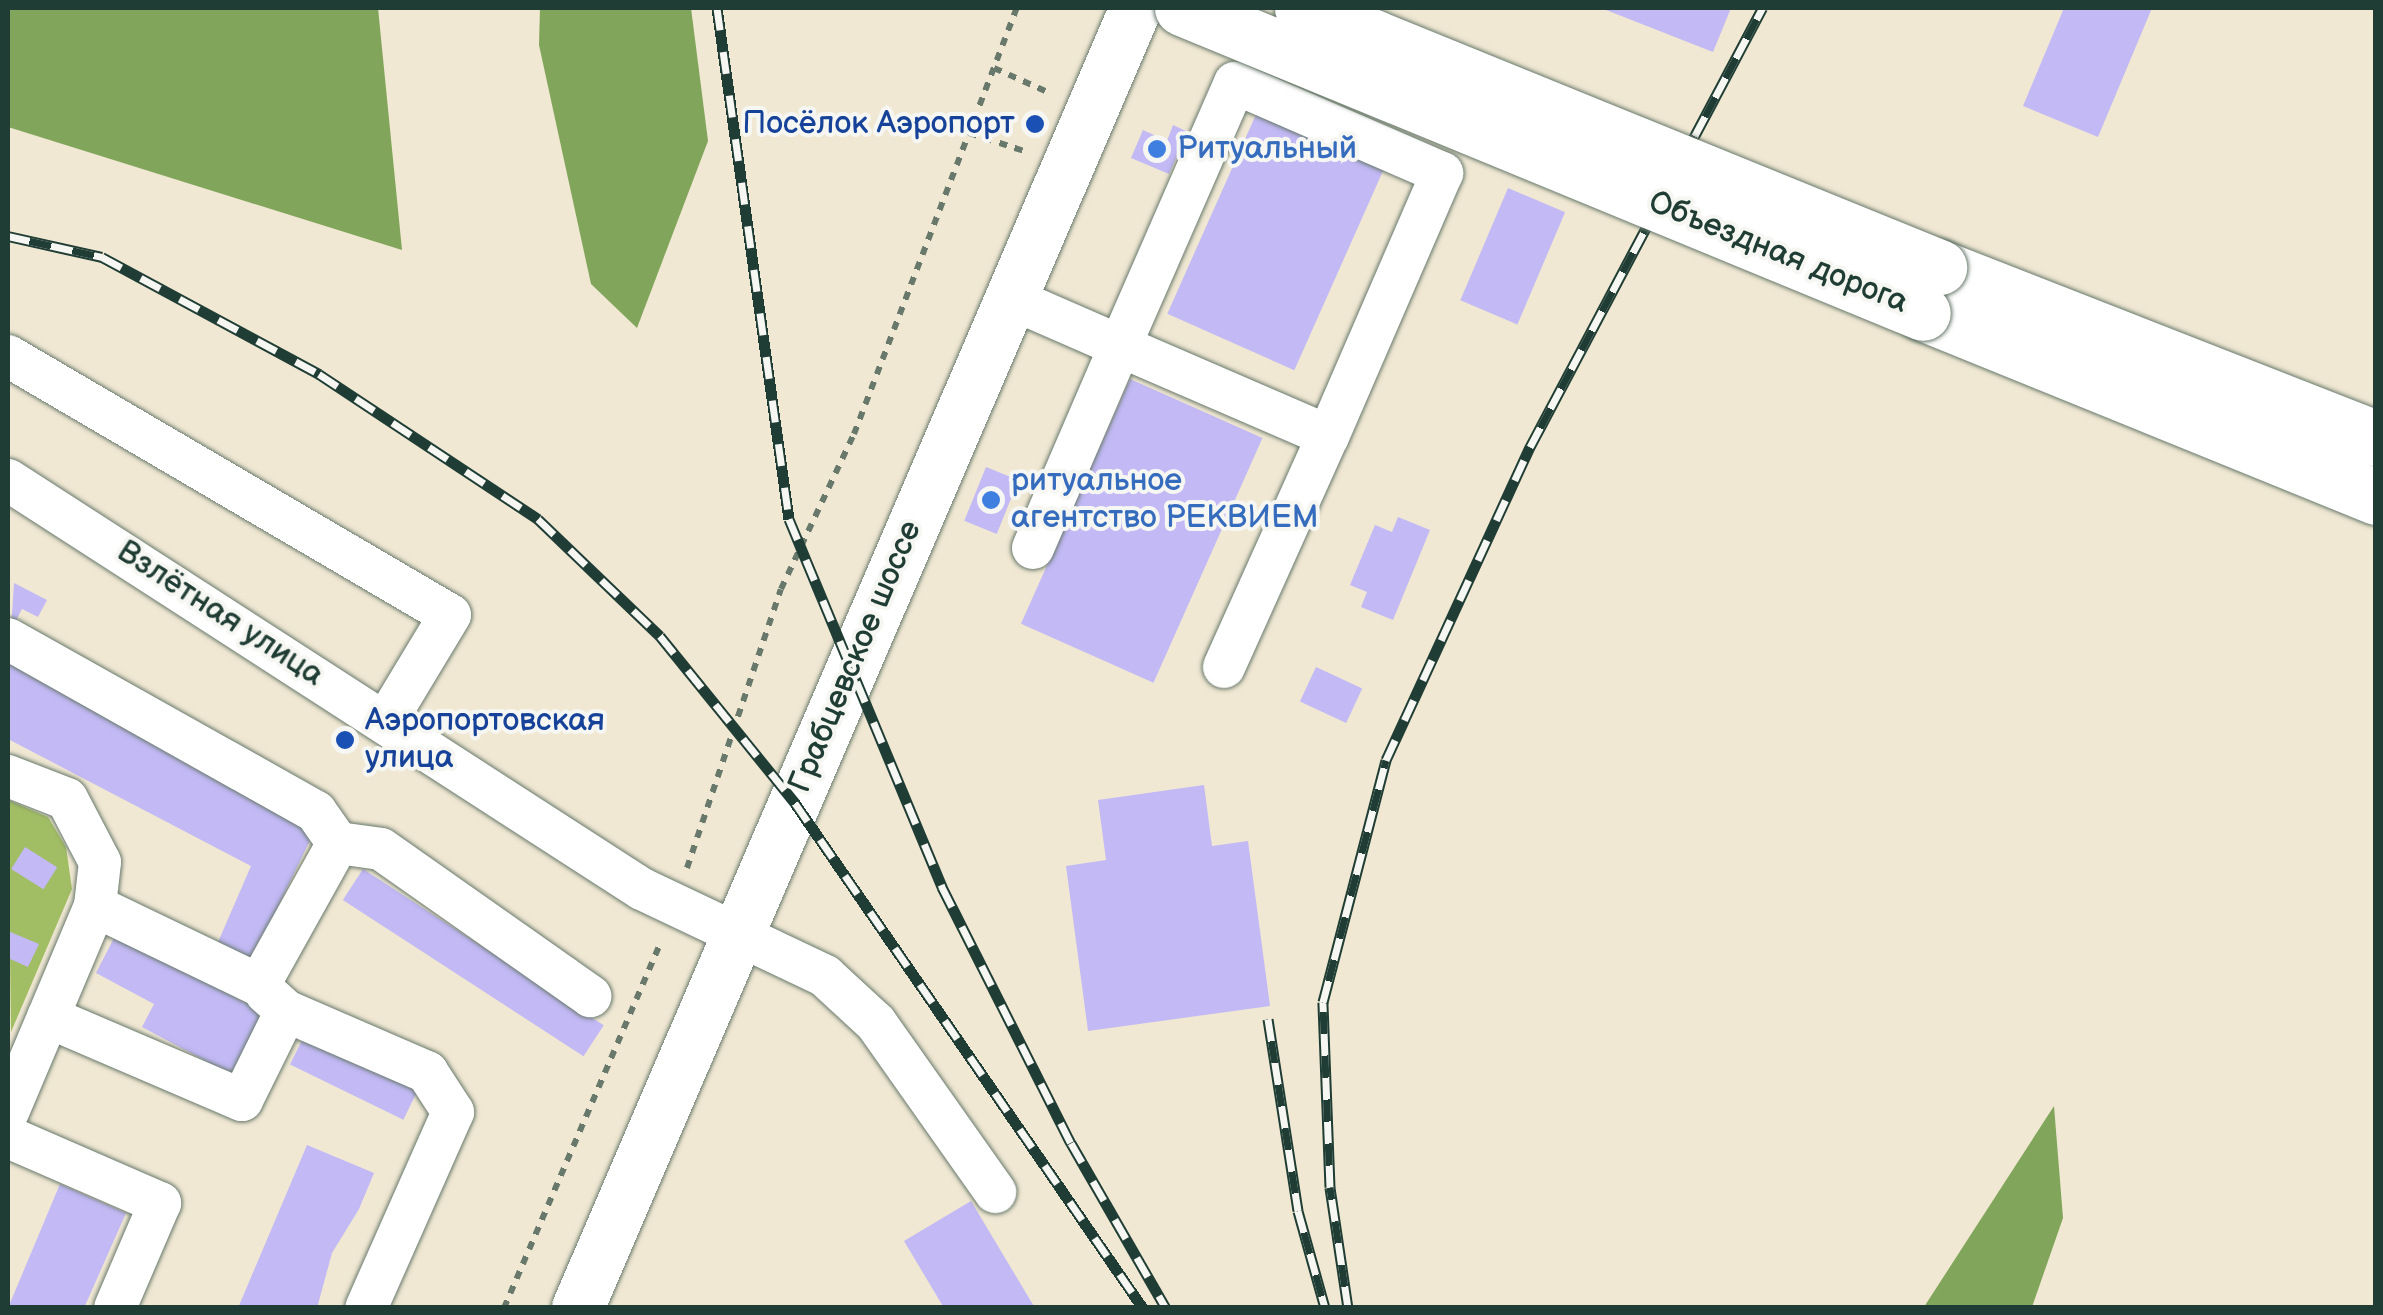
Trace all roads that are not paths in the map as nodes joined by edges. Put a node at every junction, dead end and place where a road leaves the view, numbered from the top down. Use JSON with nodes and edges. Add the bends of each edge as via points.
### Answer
{"nodes":[{"id":1,"x":1136,"y":8,"type":"edge"},
{"id":2,"x":1182,"y":8,"type":"edge"},
{"id":3,"x":1302,"y":8,"type":"edge"},
{"id":4,"x":1931,"y":290,"type":"junction"},
{"id":5,"x":1010,"y":298,"type":"junction"},
{"id":6,"x":1120,"y":346,"type":"junction"},
{"id":7,"x":8,"y":356,"type":"edge"},
{"id":8,"x":1328,"y":436,"type":"junction"},
{"id":9,"x":2376,"y":438,"type":"edge"},
{"id":10,"x":8,"y":480,"type":"edge"},
{"id":11,"x":2376,"y":498,"type":"edge"},
{"id":12,"x":1033,"y":548,"type":"dead end"},
{"id":13,"x":8,"y":638,"type":"edge"},
{"id":14,"x":1224,"y":667,"type":"dead end"},
{"id":15,"x":386,"y":721,"type":"junction"},
{"id":16,"x":8,"y":776,"type":"edge"},
{"id":17,"x":338,"y":843,"type":"junction"},
{"id":18,"x":96,"y":906,"type":"junction"},
{"id":19,"x":738,"y":938,"type":"junction"},
{"id":20,"x":590,"y":996,"type":"dead end"},
{"id":21,"x":272,"y":998,"type":"junction"},
{"id":22,"x":48,"y":1016,"type":"junction"},
{"id":23,"x":8,"y":1112,"type":"edge"},
{"id":24,"x":8,"y":1137,"type":"edge"},
{"id":25,"x":995,"y":1192,"type":"dead end"},
{"id":26,"x":588,"y":1304,"type":"edge"},
{"id":27,"x":115,"y":1308,"type":"edge"},
{"id":28,"x":366,"y":1308,"type":"edge"}],
"edges":[{"from":1,"to":5,"type":"main road","name":"Грабцевское шоссе"},
{"from":2,"to":4,"type":"highway","name":"Объездная дорога","bridge":true},
{"from":3,"to":4,"type":"highway","name":"Объездная дорога","bridge":true},
{"from":4,"to":9,"type":"highway","name":"Объездная дорога"},
{"from":4,"to":11,"type":"highway","name":"Объездная дорога"},
{"from":5,"to":6,"type":"street"},
{"from":5,"to":19,"type":"main road","name":"Грабцевское шоссе"},
{"from":6,"to":8,"type":"street"},
{"from":6,"to":8,"type":"street","via":[[1234,83],[1442,174]]},
{"from":6,"to":12,"type":"street"},
{"from":7,"to":15,"type":"street","via":[[450,615]]},
{"from":8,"to":14,"type":"street"},
{"from":10,"to":15,"type":"street","name":"Взлётная улица"},
{"from":13,"to":17,"type":"street","via":[[316,812]]},
{"from":15,"to":19,"type":"street","name":"Взлётная улица","via":[[674,907]]},
{"from":16,"to":18,"type":"street","via":[[68,799],[100,862]]},
{"from":17,"to":20,"type":"street","via":[[381,849]]},
{"from":17,"to":21,"type":"street"},
{"from":18,"to":21,"type":"street"},
{"from":18,"to":22,"type":"street"},
{"from":19,"to":25,"type":"street","name":"Взлётная улица","via":[[825,976],[876,1022]]},
{"from":19,"to":26,"type":"main road","name":"Грабцевское шоссе"},
{"from":21,"to":22,"type":"street","via":[[242,1100]]},
{"from":21,"to":28,"type":"street","via":[[426,1072],[452,1112]]},
{"from":22,"to":23,"type":"street"},
{"from":24,"to":27,"type":"street","via":[[160,1203]]}]}
